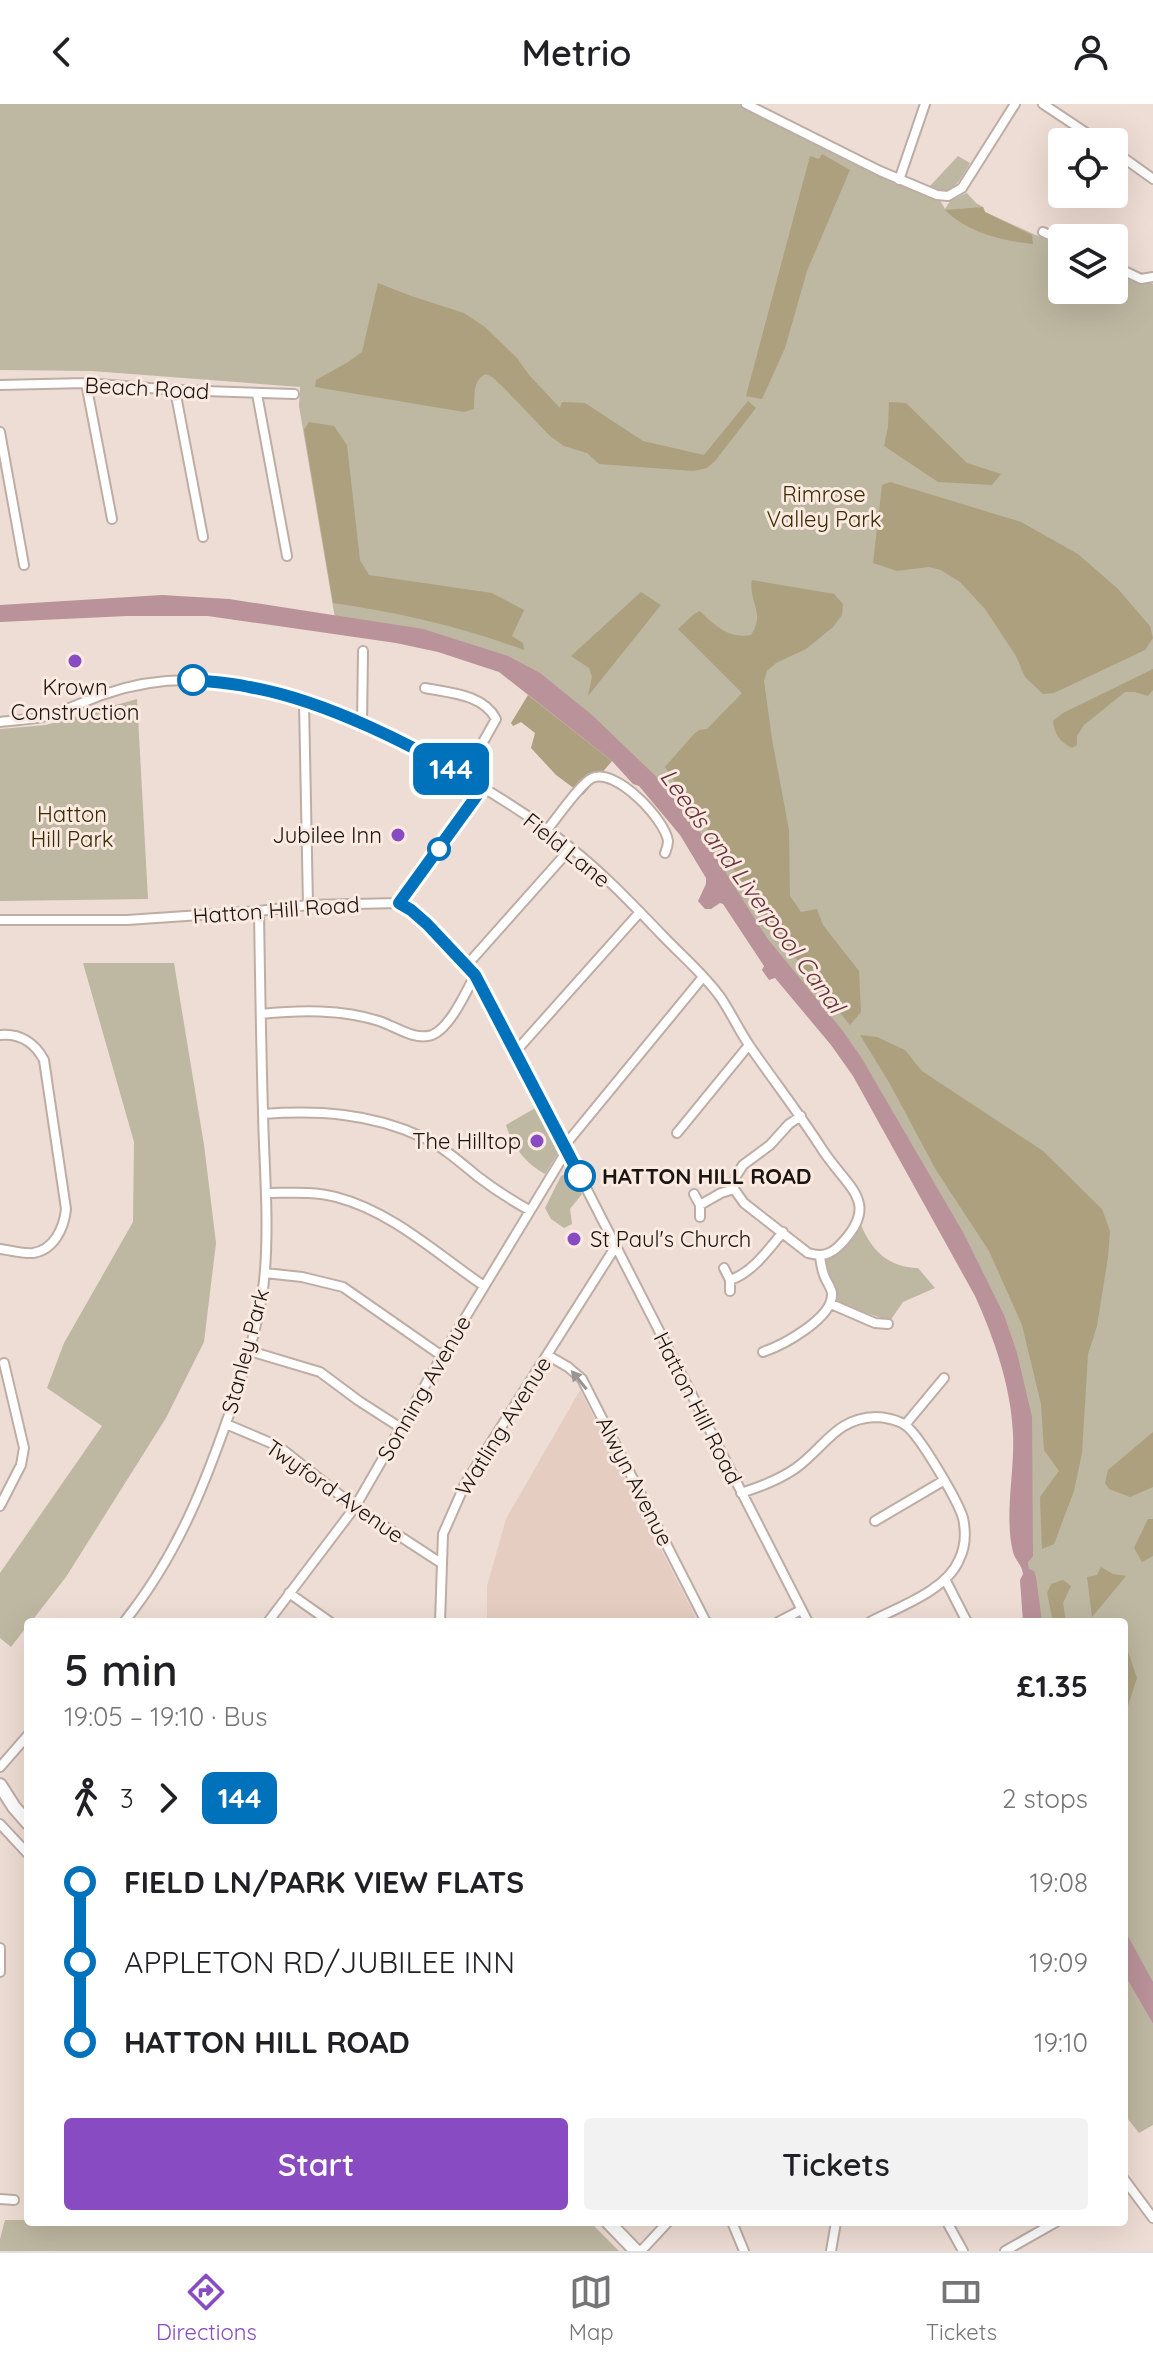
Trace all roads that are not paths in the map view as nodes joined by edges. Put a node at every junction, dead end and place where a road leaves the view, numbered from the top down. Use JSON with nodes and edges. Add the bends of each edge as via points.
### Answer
{"nodes":[{"id":1,"x":746,"y":104,"type":"edge"},
{"id":2,"x":923,"y":104,"type":"edge"},
{"id":3,"x":1015,"y":104,"type":"edge"},
{"id":4,"x":1043,"y":104,"type":"edge"},
{"id":5,"x":1079,"y":128,"type":"edge"},
{"id":6,"x":1128,"y":161,"type":"edge"},
{"id":7,"x":1153,"y":179,"type":"edge"},
{"id":8,"x":899,"y":180,"type":"junction"},
{"id":9,"x":1043,"y":232,"type":"dead end"},
{"id":10,"x":1048,"y":234,"type":"edge"},
{"id":11,"x":1128,"y":273,"type":"edge"},
{"id":12,"x":1153,"y":277,"type":"edge"},
{"id":13,"x":86,"y":383,"type":"junction"},
{"id":14,"x":0,"y":385,"type":"edge"},
{"id":15,"x":175,"y":390,"type":"junction"},
{"id":16,"x":257,"y":394,"type":"junction"},
{"id":17,"x":294,"y":394,"type":"dead end"},
{"id":18,"x":0,"y":432,"type":"edge"},
{"id":19,"x":112,"y":519,"type":"dead end"},
{"id":20,"x":203,"y":537,"type":"dead end"},
{"id":21,"x":287,"y":556,"type":"dead end"},
{"id":22,"x":24,"y":565,"type":"dead end"},
{"id":23,"x":363,"y":651,"type":"dead end"},
{"id":24,"x":425,"y":688,"type":"dead end"},
{"id":25,"x":304,"y":702,"type":"junction"},
{"id":26,"x":0,"y":722,"type":"edge"},
{"id":27,"x":362,"y":725,"type":"junction"},
{"id":28,"x":464,"y":776,"type":"junction"},
{"id":29,"x":483,"y":787,"type":"junction"},
{"id":30,"x":547,"y":830,"type":"junction"},
{"id":31,"x":571,"y":848,"type":"junction"},
{"id":32,"x":665,"y":853,"type":"dead end"},
{"id":33,"x":399,"y":903,"type":"junction"},
{"id":34,"x":308,"y":905,"type":"junction"},
{"id":35,"x":259,"y":911,"type":"junction"},
{"id":36,"x":640,"y":912,"type":"junction"},
{"id":37,"x":0,"y":920,"type":"edge"},
{"id":38,"x":467,"y":965,"type":"junction"},
{"id":39,"x":475,"y":975,"type":"junction"},
{"id":40,"x":703,"y":977,"type":"junction"},
{"id":41,"x":261,"y":1014,"type":"junction"},
{"id":42,"x":0,"y":1035,"type":"edge"},
{"id":43,"x":749,"y":1045,"type":"junction"},
{"id":44,"x":516,"y":1051,"type":"junction"},
{"id":45,"x":263,"y":1114,"type":"junction"},
{"id":46,"x":801,"y":1116,"type":"junction"},
{"id":47,"x":677,"y":1133,"type":"dead end"},
{"id":48,"x":566,"y":1147,"type":"junction"},
{"id":49,"x":734,"y":1189,"type":"junction"},
{"id":50,"x":267,"y":1193,"type":"junction"},
{"id":51,"x":694,"y":1194,"type":"dead end"},
{"id":52,"x":700,"y":1205,"type":"junction"},
{"id":53,"x":529,"y":1210,"type":"junction"},
{"id":54,"x":700,"y":1217,"type":"dead end"},
{"id":55,"x":783,"y":1232,"type":"junction"},
{"id":56,"x":616,"y":1246,"type":"junction"},
{"id":57,"x":0,"y":1249,"type":"edge"},
{"id":58,"x":820,"y":1257,"type":"junction"},
{"id":59,"x":724,"y":1268,"type":"dead end"},
{"id":60,"x":265,"y":1273,"type":"junction"},
{"id":61,"x":730,"y":1280,"type":"junction"},
{"id":62,"x":484,"y":1286,"type":"junction"},
{"id":63,"x":730,"y":1291,"type":"dead end"},
{"id":64,"x":831,"y":1304,"type":"junction"},
{"id":65,"x":888,"y":1324,"type":"dead end"},
{"id":66,"x":250,"y":1351,"type":"junction"},
{"id":67,"x":763,"y":1352,"type":"dead end"},
{"id":68,"x":547,"y":1355,"type":"junction"},
{"id":69,"x":442,"y":1356,"type":"junction"},
{"id":70,"x":4,"y":1363,"type":"dead end"},
{"id":71,"x":944,"y":1378,"type":"dead end"},
{"id":72,"x":226,"y":1424,"type":"junction"},
{"id":73,"x":905,"y":1425,"type":"junction"},
{"id":74,"x":401,"y":1428,"type":"junction"},
{"id":75,"x":943,"y":1481,"type":"junction"},
{"id":76,"x":741,"y":1493,"type":"junction"},
{"id":77,"x":0,"y":1506,"type":"edge"},
{"id":78,"x":355,"y":1507,"type":"junction"},
{"id":79,"x":875,"y":1521,"type":"dead end"},
{"id":80,"x":441,"y":1563,"type":"junction"},
{"id":81,"x":946,"y":1581,"type":"junction"},
{"id":82,"x":289,"y":1593,"type":"junction"},
{"id":83,"x":801,"y":1610,"type":"junction"},
{"id":84,"x":127,"y":1618,"type":"edge"},
{"id":85,"x":271,"y":1618,"type":"edge"},
{"id":86,"x":324,"y":1618,"type":"edge"},
{"id":87,"x":440,"y":1618,"type":"edge"},
{"id":88,"x":704,"y":1618,"type":"edge"},
{"id":89,"x":786,"y":1618,"type":"edge"},
{"id":90,"x":806,"y":1618,"type":"edge"},
{"id":91,"x":877,"y":1618,"type":"edge"},
{"id":92,"x":965,"y":1618,"type":"edge"},
{"id":93,"x":24,"y":1740,"type":"edge"},
{"id":94,"x":0,"y":1767,"type":"edge"},
{"id":95,"x":0,"y":1785,"type":"edge"},
{"id":96,"x":24,"y":1818,"type":"edge"},
{"id":97,"x":0,"y":1824,"type":"edge"},
{"id":98,"x":24,"y":1850,"type":"edge"},
{"id":99,"x":0,"y":1948,"type":"edge"},
{"id":100,"x":0,"y":1972,"type":"edge"},
{"id":101,"x":1128,"y":2185,"type":"edge"},
{"id":102,"x":0,"y":2199,"type":"edge"},
{"id":103,"x":14,"y":2200,"type":"dead end"},
{"id":104,"x":1153,"y":2218,"type":"edge"},
{"id":105,"x":612,"y":2226,"type":"edge"},
{"id":106,"x":664,"y":2226,"type":"edge"},
{"id":107,"x":733,"y":2226,"type":"edge"},
{"id":108,"x":835,"y":2226,"type":"edge"},
{"id":109,"x":949,"y":2226,"type":"edge"},
{"id":110,"x":1050,"y":2226,"type":"edge"},
{"id":111,"x":1019,"y":2248,"type":"edge"},
{"id":112,"x":638,"y":2251,"type":"edge"},
{"id":113,"x":744,"y":2251,"type":"edge"},
{"id":114,"x":831,"y":2251,"type":"edge"},
{"id":115,"x":963,"y":2251,"type":"edge"},
{"id":116,"x":1005,"y":2251,"type":"edge"}],
"edges":[{"from":1,"to":8,"type":"street"},
{"from":2,"to":8,"type":"street"},
{"from":3,"to":8,"type":"street","via":[[962,188],[937,195]]},
{"from":4,"to":5,"type":"street"},
{"from":6,"to":7,"type":"street"},
{"from":9,"to":10,"type":"street"},
{"from":11,"to":12,"type":"street"},
{"from":13,"to":14,"type":"street","name":"Beach Road"},
{"from":13,"to":15,"type":"street","name":"Beach Road"},
{"from":13,"to":19,"type":"street"},
{"from":15,"to":16,"type":"street","name":"Beach Road"},
{"from":15,"to":20,"type":"street"},
{"from":16,"to":17,"type":"street","name":"Beach Road"},
{"from":16,"to":21,"type":"street"},
{"from":18,"to":22,"type":"street"},
{"from":23,"to":27,"type":"street"},
{"from":24,"to":28,"type":"street","via":[[483,703],[496,719]]},
{"from":25,"to":26,"type":"street","name":"Field Lane","via":[[252,687],[188,680],[137,685],[42,717]]},
{"from":25,"to":27,"type":"street","name":"Field Lane"},
{"from":25,"to":34,"type":"street"},
{"from":27,"to":28,"type":"street","name":"Field Lane"},
{"from":28,"to":29,"type":"street","name":"Field Lane"},
{"from":29,"to":30,"type":"street","name":"Field Lane"},
{"from":29,"to":33,"type":"street"},
{"from":30,"to":31,"type":"street","name":"Field Lane"},
{"from":30,"to":32,"type":"street","via":[[584,785],[605,776],[623,785],[657,817],[668,844]]},
{"from":31,"to":36,"type":"street","name":"Field Lane"},
{"from":31,"to":38,"type":"street"},
{"from":33,"to":34,"type":"street","name":"Hatton Hill Road"},
{"from":33,"to":38,"type":"street","name":"Hatton Hill Road"},
{"from":34,"to":35,"type":"street","name":"Hatton Hill Road"},
{"from":35,"to":37,"type":"street","name":"Hatton Hill Road","via":[[127,920]]},
{"from":35,"to":41,"type":"street","name":"Stanley Park"},
{"from":36,"to":40,"type":"street","name":"Field Lane"},
{"from":36,"to":44,"type":"street"},
{"from":38,"to":39,"type":"street","name":"Hatton Hill Road"},
{"from":39,"to":41,"type":"street","via":[[449,1021],[427,1036],[350,1014]]},
{"from":39,"to":44,"type":"street","name":"Hatton Hill Road"},
{"from":40,"to":43,"type":"street","name":"Field Lane"},
{"from":40,"to":48,"type":"street","name":"Sonning Avenue"},
{"from":41,"to":45,"type":"street","name":"Stanley Park"},
{"from":42,"to":57,"type":"street","via":[[24,1039],[44,1060],[66,1209],[65,1224],[45,1248],[32,1253]]},
{"from":43,"to":46,"type":"street","name":"Field Lane"},
{"from":43,"to":47,"type":"street"},
{"from":44,"to":48,"type":"street","name":"Hatton Hill Road"},
{"from":45,"to":50,"type":"street","name":"Stanley Park"},
{"from":45,"to":53,"type":"street","via":[[340,1114],[422,1137]]},
{"from":46,"to":49,"type":"street","via":[[743,1165]]},
{"from":46,"to":58,"type":"street","name":"Field Lane","via":[[860,1200],[862,1213],[838,1247]]},
{"from":48,"to":53,"type":"street","name":"Sonning Avenue"},
{"from":48,"to":56,"type":"street","name":"Hatton Hill Road"},
{"from":49,"to":52,"type":"street"},
{"from":49,"to":55,"type":"street"},
{"from":50,"to":60,"type":"street","name":"Stanley Park"},
{"from":50,"to":62,"type":"street","via":[[337,1197],[371,1211],[409,1231]]},
{"from":51,"to":52,"type":"street"},
{"from":52,"to":54,"type":"street"},
{"from":53,"to":62,"type":"street","name":"Sonning Avenue"},
{"from":55,"to":58,"type":"street"},
{"from":55,"to":61,"type":"street"},
{"from":56,"to":68,"type":"street","name":"Watling Avenue"},
{"from":56,"to":76,"type":"street","name":"Hatton Hill Road"},
{"from":58,"to":64,"type":"street"},
{"from":59,"to":61,"type":"street"},
{"from":60,"to":66,"type":"street","name":"Stanley Park"},
{"from":60,"to":69,"type":"street","via":[[343,1287]]},
{"from":61,"to":63,"type":"street"},
{"from":62,"to":69,"type":"street","name":"Sonning Avenue"},
{"from":64,"to":65,"type":"street"},
{"from":64,"to":67,"type":"street","via":[[805,1329]]},
{"from":66,"to":72,"type":"street","name":"Stanley Park"},
{"from":66,"to":74,"type":"street","via":[[320,1372]]},
{"from":68,"to":80,"type":"street","name":"Watling Avenue","via":[[465,1484],[443,1534]]},
{"from":88,"to":68,"type":"street","name":"Alwyn Avenue","one_way":true,"via":[[582,1379]]},
{"from":69,"to":74,"type":"street","name":"Sonning Avenue"},
{"from":70,"to":77,"type":"street","via":[[24,1448]]},
{"from":71,"to":73,"type":"street"},
{"from":72,"to":78,"type":"street","name":"Twyford Avenue","via":[[278,1446]]},
{"from":72,"to":84,"type":"street","name":"Stanley Park","via":[[177,1544]]},
{"from":73,"to":75,"type":"street"},
{"from":73,"to":76,"type":"street","via":[[880,1416],[857,1419],[834,1431],[795,1469]]},
{"from":74,"to":78,"type":"street","name":"Sonning Avenue"},
{"from":75,"to":79,"type":"street"},
{"from":75,"to":81,"type":"street","via":[[962,1516],[965,1539]]},
{"from":76,"to":83,"type":"street","name":"Hatton Hill Road"},
{"from":78,"to":80,"type":"street","name":"Twyford Avenue"},
{"from":78,"to":82,"type":"street","name":"Sonning Avenue"},
{"from":80,"to":87,"type":"street","name":"Watling Avenue"},
{"from":81,"to":91,"type":"street"},
{"from":81,"to":92,"type":"street"},
{"from":82,"to":85,"type":"street","name":"Sonning Avenue"},
{"from":82,"to":86,"type":"street"},
{"from":83,"to":89,"type":"street"},
{"from":83,"to":90,"type":"street","name":"Hatton Hill Road"},
{"from":93,"to":94,"type":"street"},
{"from":95,"to":96,"type":"main road"},
{"from":97,"to":98,"type":"street"},
{"from":99,"to":100,"type":"street"},
{"from":101,"to":104,"type":"street"},
{"from":102,"to":103,"type":"street"},
{"from":105,"to":112,"type":"main road"},
{"from":106,"to":112,"type":"street"},
{"from":107,"to":113,"type":"street"},
{"from":108,"to":114,"type":"street"},
{"from":109,"to":115,"type":"street"},
{"from":110,"to":111,"type":"street"},
{"from":111,"to":116,"type":"street"}]}
